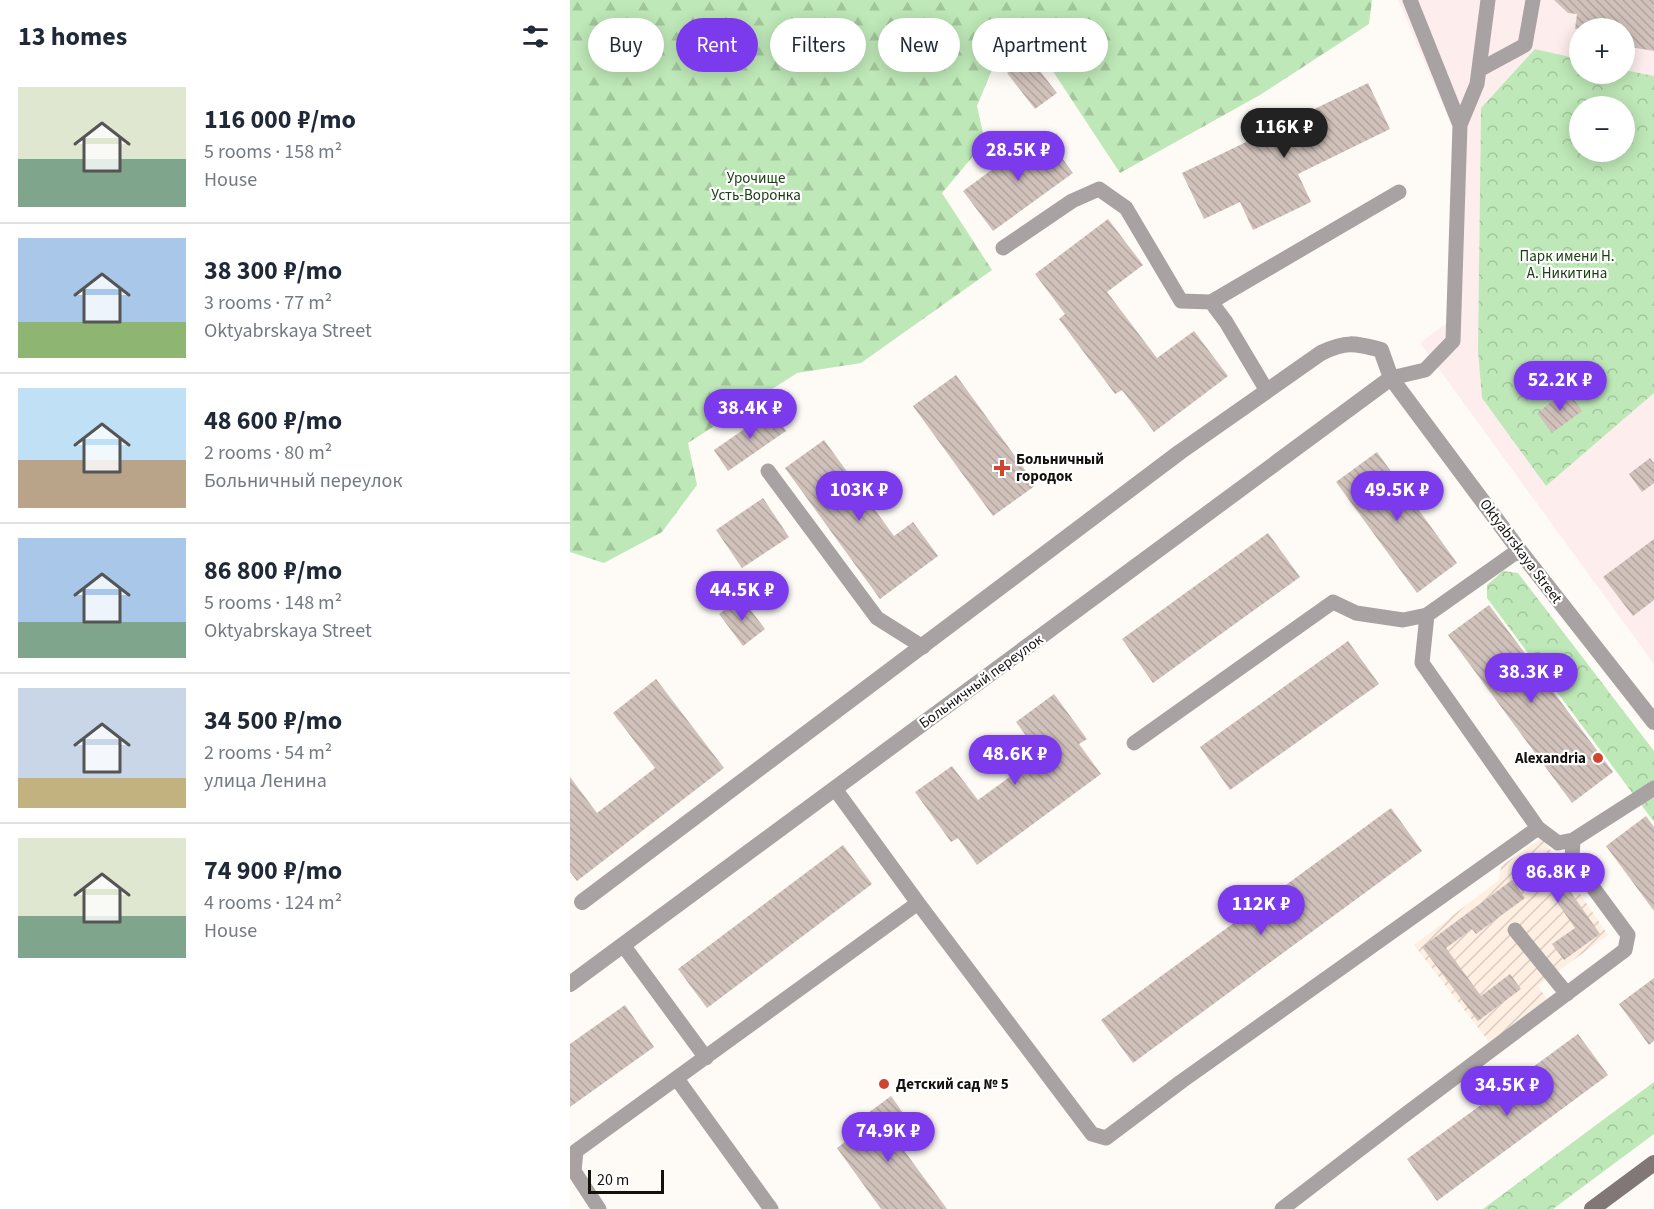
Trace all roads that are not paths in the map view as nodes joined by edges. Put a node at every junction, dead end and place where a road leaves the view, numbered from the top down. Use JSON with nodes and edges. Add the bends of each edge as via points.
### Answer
{"nodes":[{"id":1,"x":1410,"y":0,"type":"edge"},
{"id":2,"x":1488,"y":0,"type":"edge"},
{"id":3,"x":1533,"y":0,"type":"edge"},
{"id":4,"x":1479,"y":70,"type":"junction"},
{"id":5,"x":1460,"y":125,"type":"junction"},
{"id":6,"x":1399,"y":192,"type":"dead end"},
{"id":7,"x":1003,"y":248,"type":"dead end"},
{"id":8,"x":1211,"y":302,"type":"junction"},
{"id":9,"x":1391,"y":378,"type":"junction"},
{"id":10,"x":1267,"y":390,"type":"junction"},
{"id":11,"x":768,"y":471,"type":"dead end"},
{"id":12,"x":1519,"y":550,"type":"junction"},
{"id":13,"x":1427,"y":615,"type":"junction"},
{"id":14,"x":922,"y":647,"type":"junction"},
{"id":15,"x":1654,"y":722,"type":"edge"},
{"id":16,"x":1134,"y":743,"type":"dead end"},
{"id":17,"x":1654,"y":788,"type":"edge"},
{"id":18,"x":835,"y":789,"type":"junction"},
{"id":19,"x":1538,"y":828,"type":"junction"},
{"id":20,"x":1573,"y":840,"type":"junction"},
{"id":21,"x":918,"y":903,"type":"junction"},
{"id":22,"x":576,"y":904,"type":"edge"},
{"id":23,"x":1515,"y":930,"type":"dead end"},
{"id":24,"x":623,"y":945,"type":"junction"},
{"id":25,"x":570,"y":984,"type":"edge"},
{"id":26,"x":1568,"y":994,"type":"junction"},
{"id":27,"x":706,"y":1058,"type":"junction"},
{"id":28,"x":676,"y":1079,"type":"junction"},
{"id":29,"x":1654,"y":1163,"type":"edge"},
{"id":30,"x":599,"y":1209,"type":"edge"},
{"id":31,"x":771,"y":1209,"type":"edge"},
{"id":32,"x":1282,"y":1209,"type":"edge"},
{"id":33,"x":1592,"y":1209,"type":"edge"}],
"edges":[{"from":1,"to":5,"type":"lane"},
{"from":2,"to":4,"type":"lane"},
{"from":3,"to":4,"type":"lane","via":[[1526,45]]},
{"from":4,"to":5,"type":"lane"},
{"from":5,"to":9,"type":"lane","via":[[1453,341],[1425,370]]},
{"from":6,"to":8,"type":"lane"},
{"from":7,"to":8,"type":"lane","via":[[1072,201],[1099,189],[1126,208],[1181,301]]},
{"from":8,"to":10,"type":"lane"},
{"from":9,"to":10,"type":"street","name":"Oktyabrskaya Street","via":[[1381,350],[1339,344]]},
{"from":9,"to":12,"type":"street","name":"Oktyabrskaya Street"},
{"from":9,"to":18,"type":"street","name":"Больничный переулок"},
{"from":10,"to":14,"type":"street"},
{"from":11,"to":14,"type":"lane","via":[[877,618]]},
{"from":12,"to":13,"type":"lane"},
{"from":12,"to":15,"type":"street","name":"Oktyabrskaya Street"},
{"from":13,"to":16,"type":"lane","via":[[1403,620],[1356,613],[1333,602]]},
{"from":13,"to":19,"type":"lane","via":[[1422,663]]},
{"from":14,"to":22,"type":"street"},
{"from":17,"to":20,"type":"lane"},
{"from":18,"to":21,"type":"lane"},
{"from":18,"to":24,"type":"street","name":"Больничный переулок"},
{"from":19,"to":20,"type":"lane","via":[[1558,843]]},
{"from":19,"to":21,"type":"lane","via":[[1106,1138],[1092,1134]]},
{"from":20,"to":26,"type":"lane","via":[[1572,859],[1628,935],[1625,951]]},
{"from":21,"to":27,"type":"lane"},
{"from":23,"to":26,"type":"lane"},
{"from":24,"to":25,"type":"street","name":"Больничный переулок"},
{"from":24,"to":27,"type":"lane"},
{"from":26,"to":32,"type":"lane"},
{"from":27,"to":28,"type":"lane"},
{"from":28,"to":30,"type":"lane","via":[[576,1151],[574,1171]]},
{"from":28,"to":31,"type":"lane"},
{"from":29,"to":33,"type":"main road"}]}
